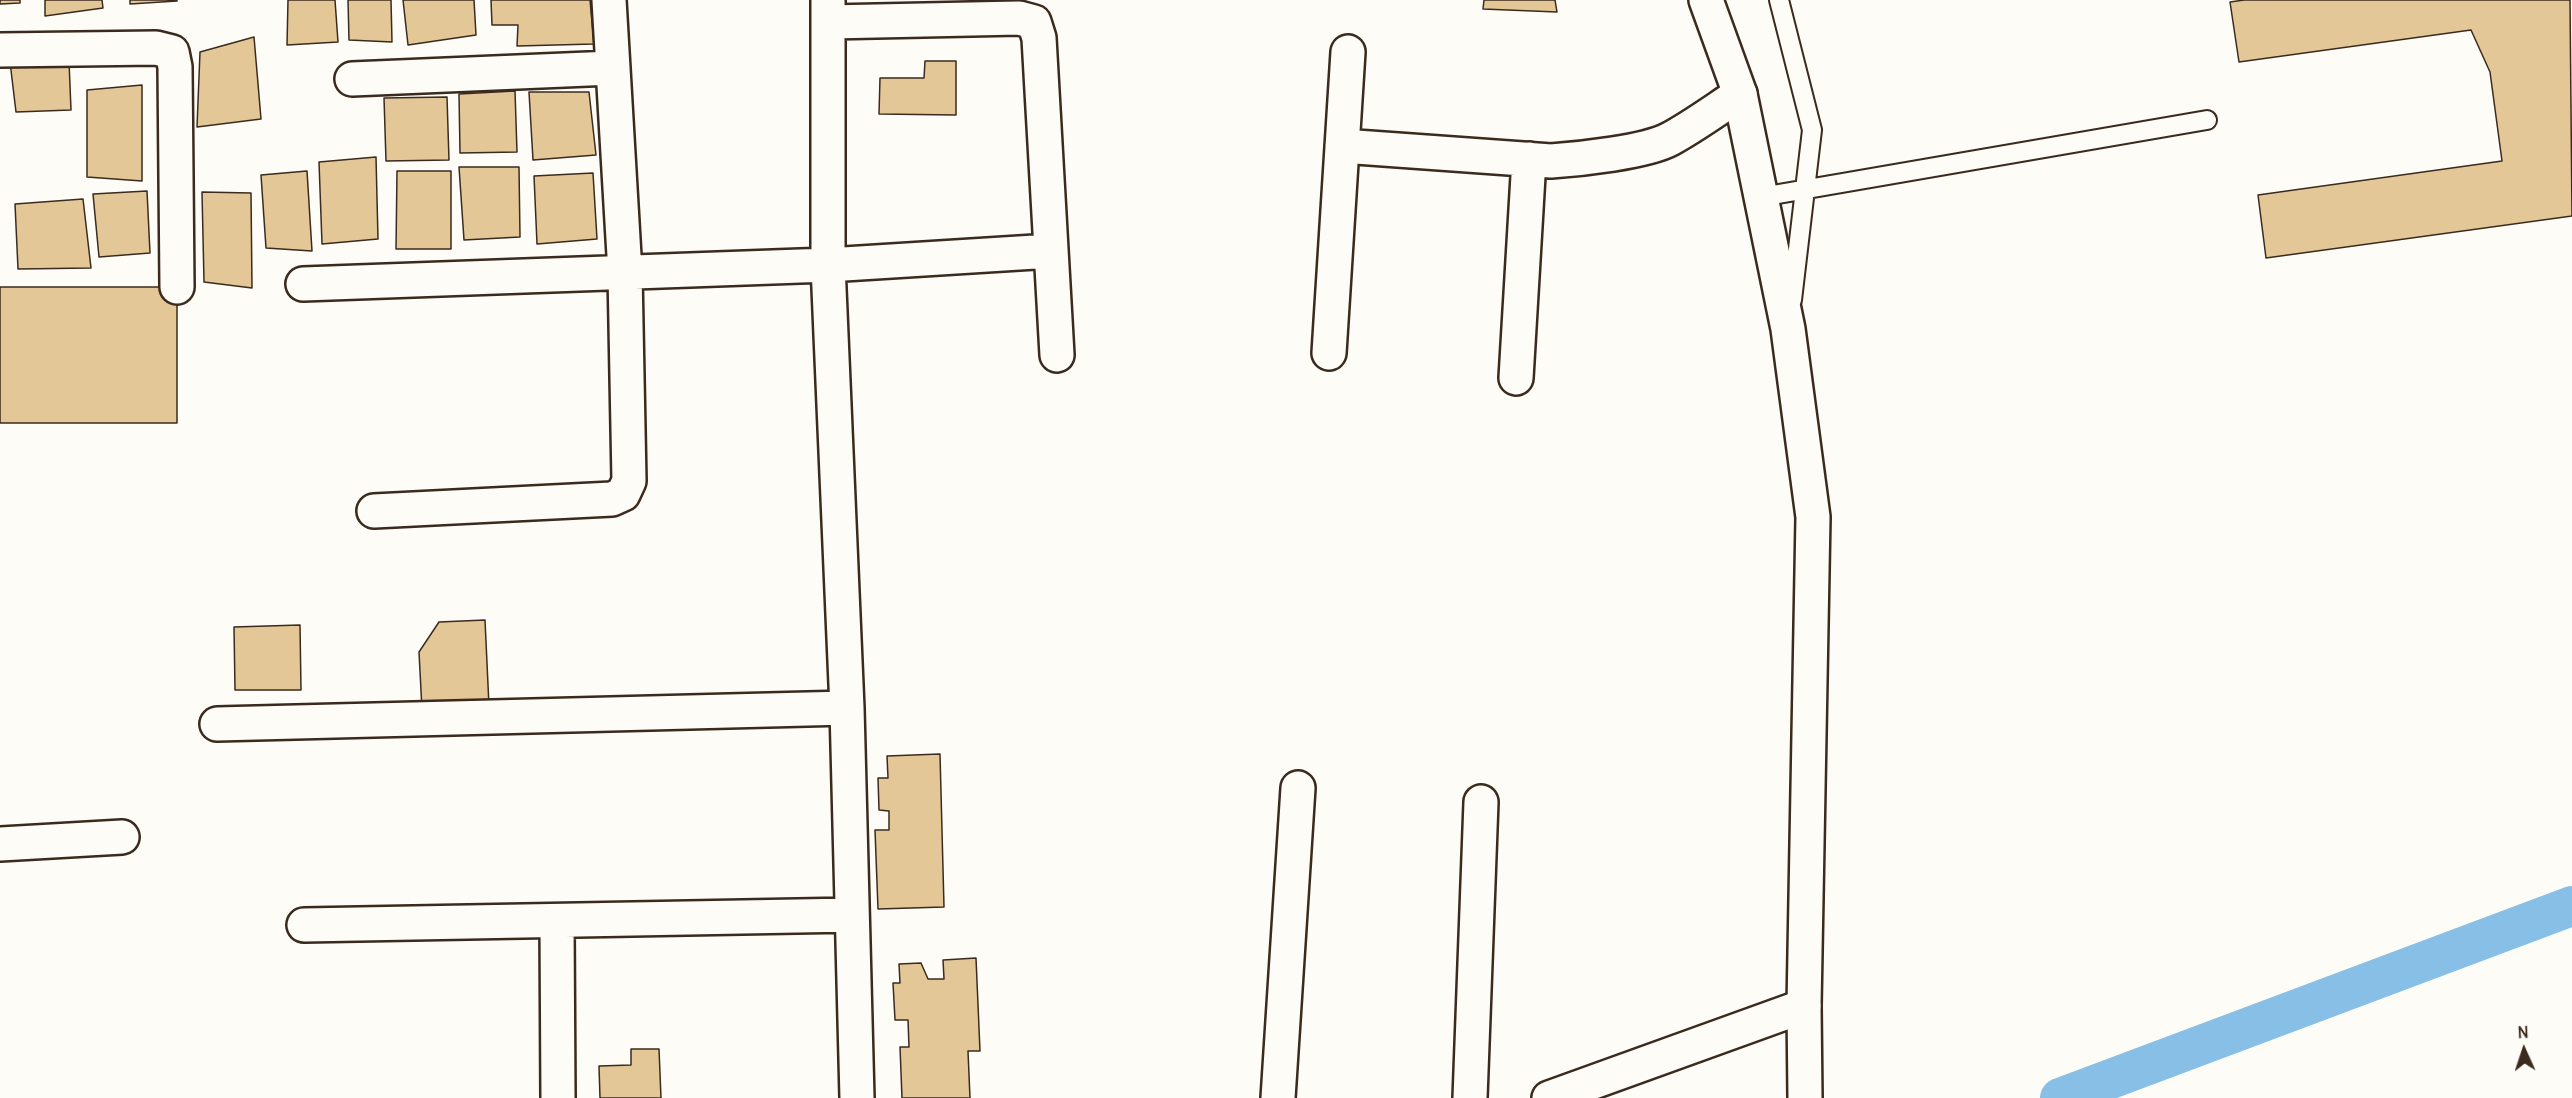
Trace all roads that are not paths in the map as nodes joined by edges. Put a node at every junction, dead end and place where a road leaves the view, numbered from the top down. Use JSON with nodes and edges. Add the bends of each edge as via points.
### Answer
{"nodes":[{"id":1,"x":609,"y":0,"type":"edge"},
{"id":2,"x":1706,"y":0,"type":"edge"},
{"id":3,"x":1779,"y":0,"type":"edge"},
{"id":4,"x":828,"y":11,"type":"edge"},
{"id":5,"x":0,"y":50,"type":"edge"},
{"id":6,"x":1348,"y":52,"type":"dead end"},
{"id":7,"x":612,"y":68,"type":"junction"},
{"id":8,"x":352,"y":79,"type":"dead end"},
{"id":9,"x":1740,"y":94,"type":"junction"},
{"id":10,"x":2207,"y":120,"type":"dead end"},
{"id":11,"x":1342,"y":147,"type":"junction"},
{"id":12,"x":1529,"y":159,"type":"junction"},
{"id":13,"x":1805,"y":190,"type":"junction"},
{"id":14,"x":1761,"y":197,"type":"junction"},
{"id":15,"x":1051,"y":251,"type":"junction"},
{"id":16,"x":828,"y":265,"type":"junction"},
{"id":17,"x":625,"y":273,"type":"junction"},
{"id":18,"x":303,"y":284,"type":"dead end"},
{"id":19,"x":177,"y":287,"type":"dead end"},
{"id":20,"x":1788,"y":329,"type":"junction"},
{"id":21,"x":1329,"y":353,"type":"dead end"},
{"id":22,"x":1057,"y":355,"type":"dead end"},
{"id":23,"x":1516,"y":378,"type":"dead end"},
{"id":24,"x":374,"y":511,"type":"dead end"},
{"id":25,"x":847,"y":708,"type":"junction"},
{"id":26,"x":217,"y":724,"type":"dead end"},
{"id":27,"x":1298,"y":788,"type":"dead end"},
{"id":28,"x":1481,"y":802,"type":"dead end"},
{"id":29,"x":122,"y":837,"type":"dead end"},
{"id":30,"x":0,"y":844,"type":"edge"},
{"id":31,"x":852,"y":915,"type":"junction"},
{"id":32,"x":557,"y":922,"type":"junction"},
{"id":33,"x":304,"y":925,"type":"dead end"},
{"id":34,"x":1804,"y":1006,"type":"junction"},
{"id":35,"x":558,"y":1098,"type":"edge"},
{"id":36,"x":857,"y":1098,"type":"edge"},
{"id":37,"x":1278,"y":1098,"type":"edge"},
{"id":38,"x":1470,"y":1098,"type":"edge"},
{"id":39,"x":1549,"y":1098,"type":"edge"},
{"id":40,"x":1805,"y":1098,"type":"edge"}],
"edges":[{"from":1,"to":7,"type":"street"},
{"from":2,"to":9,"type":"street"},
{"from":3,"to":13,"type":"lane","via":[[1812,130]]},
{"from":4,"to":15,"type":"street","via":[[1019,18],[1034,22],[1040,38]]},
{"from":4,"to":16,"type":"street"},
{"from":5,"to":19,"type":"street","via":[[172,51]]},
{"from":6,"to":11,"type":"street"},
{"from":7,"to":8,"type":"street"},
{"from":7,"to":17,"type":"street"},
{"from":9,"to":12,"type":"street","via":[[1656,145],[1573,160]]},
{"from":9,"to":14,"type":"street"},
{"from":10,"to":13,"type":"lane"},
{"from":11,"to":12,"type":"street"},
{"from":11,"to":21,"type":"street"},
{"from":12,"to":23,"type":"street"},
{"from":13,"to":14,"type":"lane"},
{"from":13,"to":20,"type":"lane"},
{"from":14,"to":20,"type":"street"},
{"from":15,"to":16,"type":"street"},
{"from":15,"to":22,"type":"street"},
{"from":16,"to":17,"type":"street"},
{"from":16,"to":25,"type":"street"},
{"from":17,"to":18,"type":"street"},
{"from":17,"to":24,"type":"street","via":[[629,481],[623,494],[612,499]]},
{"from":20,"to":34,"type":"street","via":[[1813,517]]},
{"from":25,"to":26,"type":"street"},
{"from":25,"to":31,"type":"street"},
{"from":27,"to":37,"type":"street"},
{"from":28,"to":38,"type":"street"},
{"from":29,"to":30,"type":"street"},
{"from":31,"to":32,"type":"street"},
{"from":31,"to":36,"type":"street"},
{"from":32,"to":33,"type":"street"},
{"from":32,"to":35,"type":"street"},
{"from":34,"to":39,"type":"street"},
{"from":34,"to":40,"type":"street"}]}
